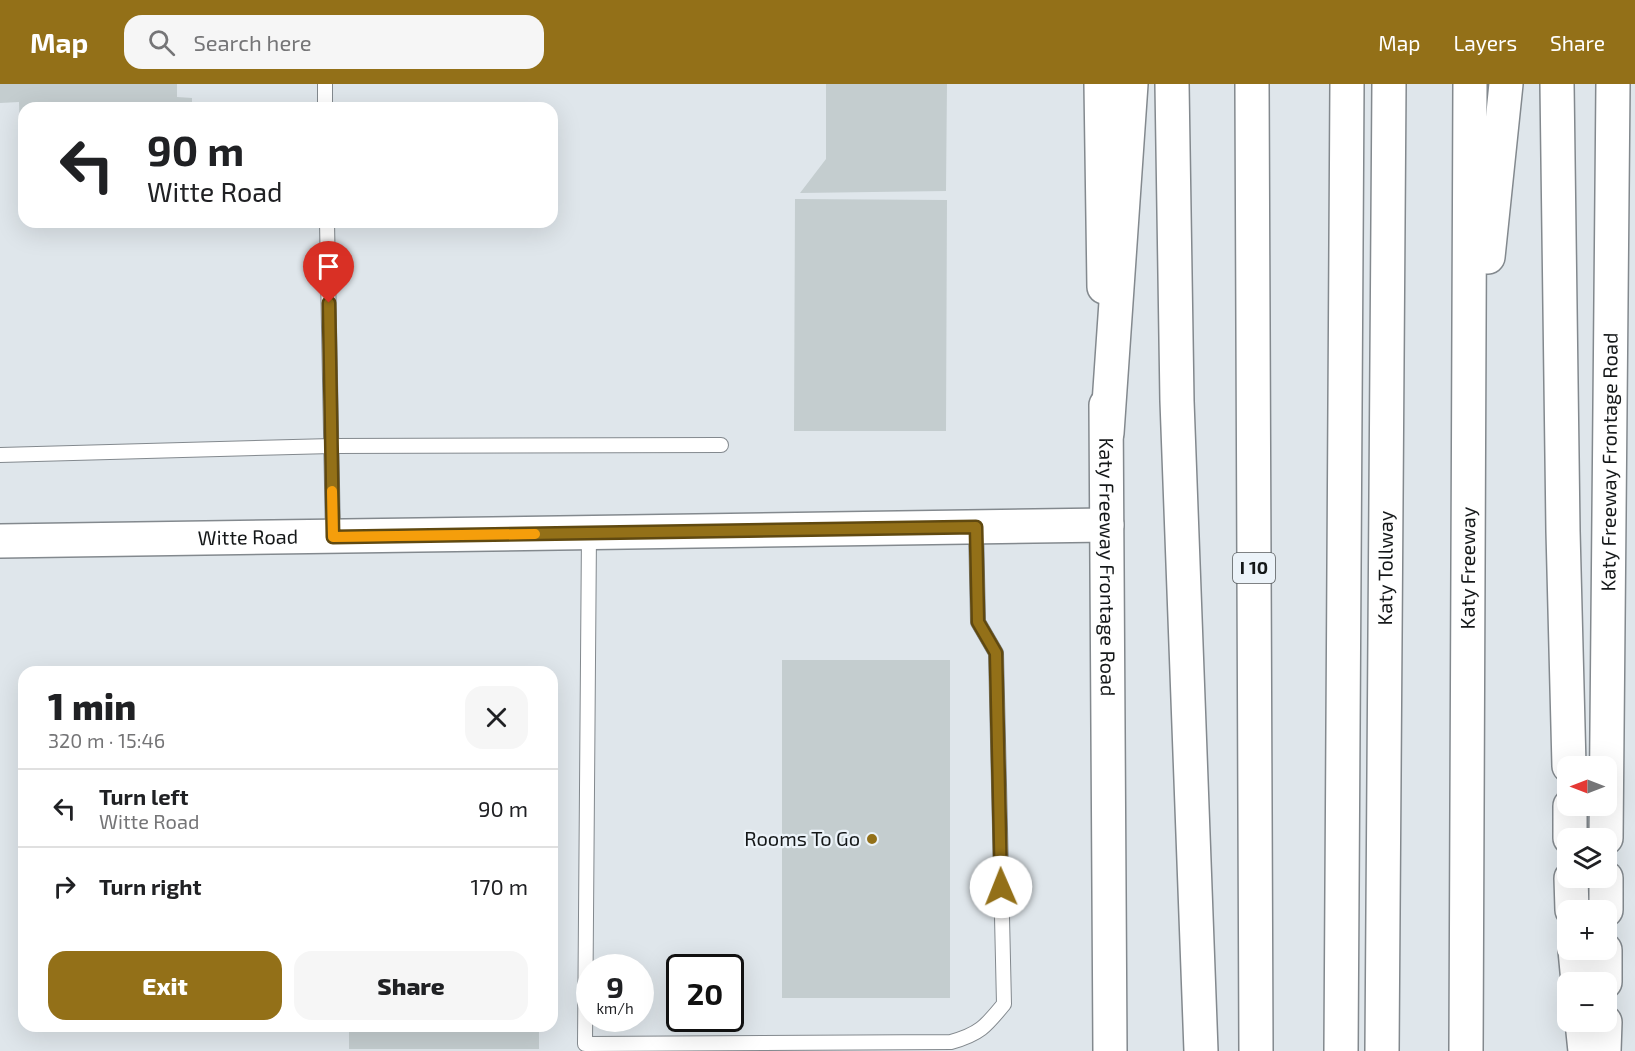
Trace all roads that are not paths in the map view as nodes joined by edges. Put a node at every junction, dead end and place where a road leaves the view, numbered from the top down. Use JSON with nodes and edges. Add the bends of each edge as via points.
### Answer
{"nodes":[{"id":1,"x":325,"y":84,"type":"edge"},
{"id":2,"x":1101,"y":84,"type":"edge"},
{"id":3,"x":1131,"y":84,"type":"edge"},
{"id":4,"x":1172,"y":84,"type":"edge"},
{"id":5,"x":1252,"y":84,"type":"edge"},
{"id":6,"x":1389,"y":84,"type":"edge"},
{"id":7,"x":1470,"y":84,"type":"edge"},
{"id":8,"x":1506,"y":84,"type":"edge"},
{"id":9,"x":1557,"y":84,"type":"edge"},
{"id":10,"x":1613,"y":84,"type":"edge"},
{"id":11,"x":1346,"y":89,"type":"edge"},
{"id":12,"x":325,"y":102,"type":"edge"},
{"id":13,"x":327,"y":228,"type":"edge"},
{"id":14,"x":1470,"y":425,"type":"junction"},
{"id":15,"x":1107,"y":433,"type":"junction"},
{"id":16,"x":721,"y":444,"type":"dead end"},
{"id":17,"x":332,"y":446,"type":"junction"},
{"id":18,"x":0,"y":454,"type":"edge"},
{"id":19,"x":1107,"y":525,"type":"junction"},
{"id":20,"x":976,"y":527,"type":"junction"},
{"id":21,"x":589,"y":533,"type":"junction"},
{"id":22,"x":333,"y":537,"type":"junction"},
{"id":23,"x":0,"y":541,"type":"edge"},
{"id":24,"x":1569,"y":756,"type":"edge"},
{"id":25,"x":1606,"y":828,"type":"edge"},
{"id":26,"x":1583,"y":1032,"type":"edge"},
{"id":27,"x":1605,"y":1032,"type":"edge"},
{"id":28,"x":1110,"y":1051,"type":"edge"},
{"id":29,"x":1201,"y":1051,"type":"edge"},
{"id":30,"x":1256,"y":1051,"type":"edge"},
{"id":31,"x":1341,"y":1051,"type":"edge"},
{"id":32,"x":1382,"y":1051,"type":"edge"},
{"id":33,"x":1466,"y":1051,"type":"edge"},
{"id":34,"x":1585,"y":1051,"type":"edge"},
{"id":35,"x":1604,"y":1051,"type":"edge"}],
"edges":[{"from":1,"to":12,"type":"lane"},
{"from":2,"to":15,"type":"main road","name":"Katy Freeway Frontage Road"},
{"from":3,"to":15,"type":"main road"},
{"from":4,"to":29,"type":"main road","via":[[1177,401]]},
{"from":5,"to":30,"type":"main road","number":"I 10"},
{"from":6,"to":32,"type":"main road","name":"Katy Tollway"},
{"from":7,"to":14,"type":"main road","name":"Katy Freeway"},
{"from":8,"to":14,"type":"main road"},
{"from":9,"to":24,"type":"main road"},
{"from":10,"to":25,"type":"main road","name":"Katy Freeway Frontage Road"},
{"from":11,"to":31,"type":"main road"},
{"from":13,"to":17,"type":"lane"},
{"from":14,"to":33,"type":"main road","name":"Katy Freeway"},
{"from":15,"to":19,"type":"main road","name":"Katy Freeway Frontage Road"},
{"from":16,"to":17,"type":"lane"},
{"from":17,"to":18,"type":"lane"},
{"from":17,"to":22,"type":"lane"},
{"from":19,"to":20,"type":"main road","name":"Witte Road"},
{"from":19,"to":28,"type":"main road","name":"Katy Freeway Frontage Road"},
{"from":20,"to":21,"type":"main road","name":"Witte Road"},
{"from":20,"to":21,"type":"lane","via":[[978,622],[996,653],[1004,1004],[986,1026],[951,1042],[585,1044]]},
{"from":21,"to":22,"type":"main road","name":"Witte Road"},
{"from":22,"to":23,"type":"main road","name":"Witte Road"},
{"from":26,"to":34,"type":"main road"},
{"from":27,"to":35,"type":"main road"}]}
